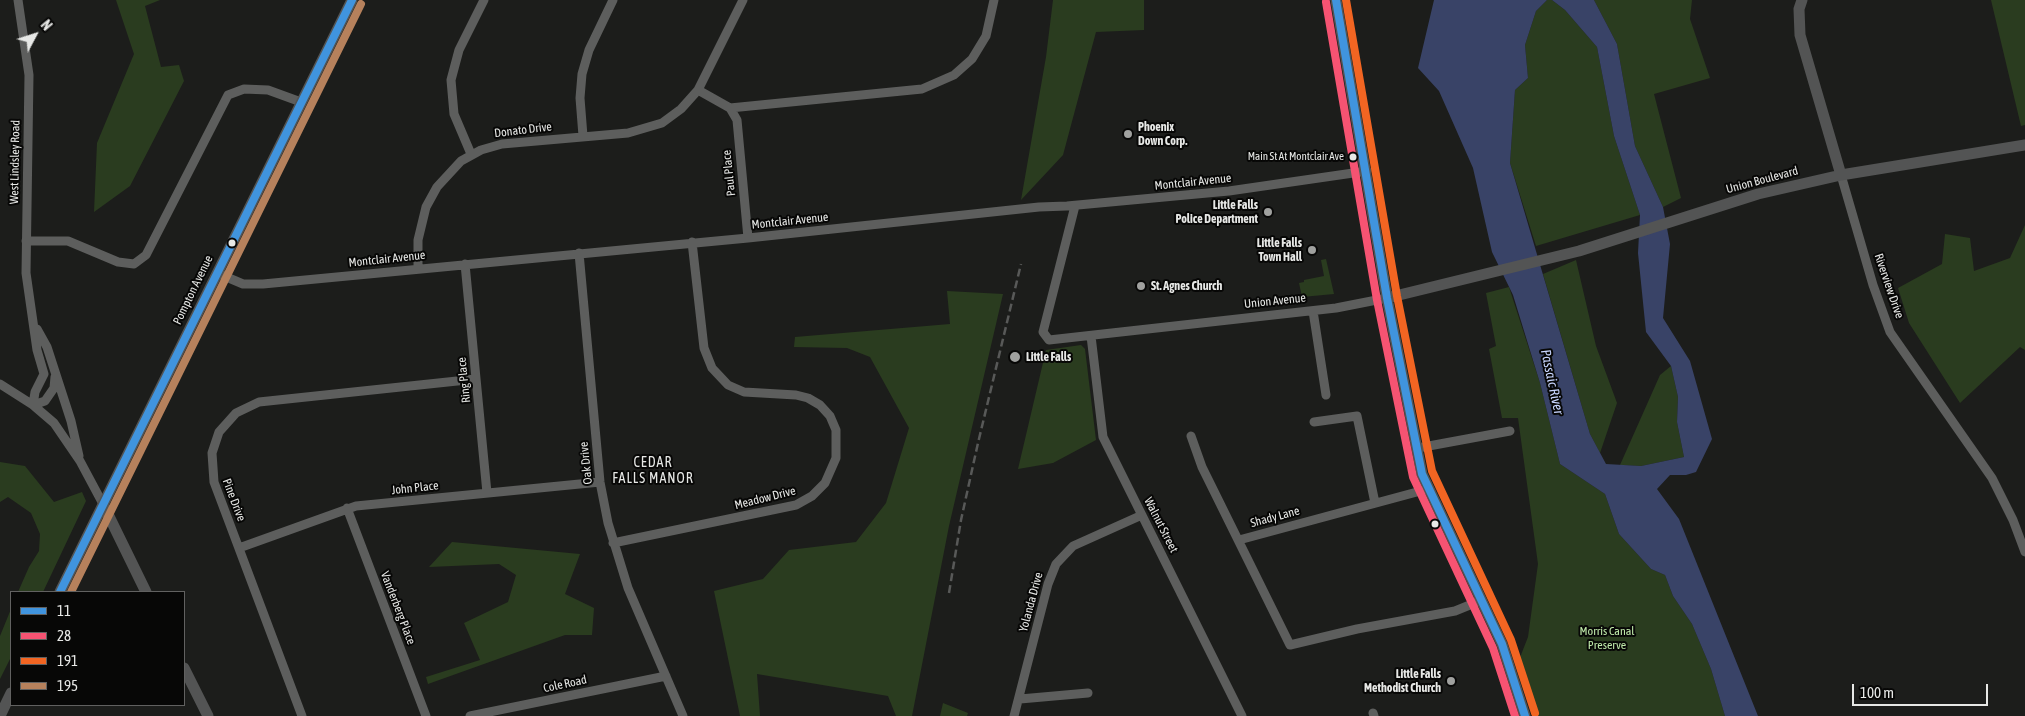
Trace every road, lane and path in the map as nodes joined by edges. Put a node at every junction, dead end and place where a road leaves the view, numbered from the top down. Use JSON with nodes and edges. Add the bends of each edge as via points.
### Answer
{"nodes":[{"id":1,"x":18,"y":0,"type":"edge"},
{"id":2,"x":352,"y":0,"type":"edge"},
{"id":3,"x":484,"y":0,"type":"edge"},
{"id":4,"x":613,"y":0,"type":"edge"},
{"id":5,"x":743,"y":0,"type":"edge"},
{"id":6,"x":994,"y":0,"type":"edge"},
{"id":7,"x":1336,"y":0,"type":"edge"},
{"id":8,"x":1802,"y":0,"type":"edge"},
{"id":9,"x":698,"y":90,"type":"junction"},
{"id":10,"x":301,"y":102,"type":"junction"},
{"id":11,"x":730,"y":108,"type":"junction"},
{"id":12,"x":583,"y":136,"type":"junction"},
{"id":13,"x":2025,"y":145,"type":"edge"},
{"id":14,"x":471,"y":154,"type":"junction"},
{"id":15,"x":1367,"y":171,"type":"junction"},
{"id":16,"x":1841,"y":175,"type":"junction"},
{"id":17,"x":1075,"y":206,"type":"junction"},
{"id":18,"x":748,"y":238,"type":"junction"},
{"id":19,"x":26,"y":241,"type":"junction"},
{"id":20,"x":692,"y":242,"type":"junction"},
{"id":21,"x":579,"y":253,"type":"junction"},
{"id":22,"x":465,"y":264,"type":"junction"},
{"id":23,"x":418,"y":268,"type":"junction"},
{"id":24,"x":1512,"y":268,"type":"joint"},
{"id":25,"x":217,"y":273,"type":"junction"},
{"id":26,"x":1387,"y":298,"type":"junction"},
{"id":27,"x":1313,"y":311,"type":"junction"},
{"id":28,"x":35,"y":324,"type":"junction"},
{"id":29,"x":1091,"y":336,"type":"junction"},
{"id":30,"x":56,"y":374,"type":"junction"},
{"id":31,"x":476,"y":380,"type":"junction"},
{"id":32,"x":0,"y":384,"type":"edge"},
{"id":33,"x":1326,"y":395,"type":"dead end"},
{"id":34,"x":33,"y":405,"type":"junction"},
{"id":35,"x":1314,"y":422,"type":"dead end"},
{"id":36,"x":1510,"y":431,"type":"dead end"},
{"id":37,"x":1191,"y":436,"type":"dead end"},
{"id":38,"x":1418,"y":448,"type":"junction"},
{"id":39,"x":80,"y":460,"type":"junction"},
{"id":40,"x":600,"y":482,"type":"junction"},
{"id":41,"x":1428,"y":489,"type":"junction"},
{"id":42,"x":487,"y":493,"type":"junction"},
{"id":43,"x":1375,"y":503,"type":"junction"},
{"id":44,"x":103,"y":504,"type":"junction"},
{"id":45,"x":348,"y":508,"type":"junction"},
{"id":46,"x":1142,"y":515,"type":"junction"},
{"id":47,"x":1239,"y":540,"type":"junction"},
{"id":48,"x":613,"y":543,"type":"junction"},
{"id":49,"x":239,"y":548,"type":"junction"},
{"id":50,"x":2025,"y":552,"type":"edge"},
{"id":51,"x":60,"y":591,"type":"edge"},
{"id":52,"x":146,"y":591,"type":"edge"},
{"id":53,"x":1482,"y":600,"type":"junction"},
{"id":54,"x":185,"y":670,"type":"edge"},
{"id":55,"x":666,"y":676,"type":"junction"},
{"id":56,"x":1088,"y":693,"type":"dead end"},
{"id":57,"x":10,"y":695,"type":"edge"},
{"id":58,"x":1020,"y":699,"type":"junction"},
{"id":59,"x":0,"y":716,"type":"edge"},
{"id":60,"x":208,"y":716,"type":"edge"},
{"id":61,"x":302,"y":716,"type":"edge"},
{"id":62,"x":426,"y":716,"type":"edge"},
{"id":63,"x":470,"y":716,"type":"edge"},
{"id":64,"x":683,"y":716,"type":"edge"},
{"id":65,"x":1014,"y":716,"type":"edge"},
{"id":66,"x":1242,"y":716,"type":"edge"},
{"id":67,"x":1525,"y":716,"type":"edge"}],
"edges":[{"from":1,"to":19,"type":"street","name":"West Lindsley Road","via":[[29,75]]},
{"from":2,"to":10,"type":"main road","name":"Pompton Avenue"},
{"from":3,"to":14,"type":"street","via":[[459,50],[451,80],[454,114]]},
{"from":4,"to":12,"type":"street","via":[[589,50],[582,74]]},
{"from":5,"to":9,"type":"street","name":"Donato Drive"},
{"from":6,"to":11,"type":"street","via":[[990,25],[972,59],[954,75],[933,85]]},
{"from":7,"to":15,"type":"main road"},
{"from":8,"to":16,"type":"main road","name":"Riverview Drive","via":[[1800,35]]},
{"from":9,"to":11,"type":"street"},
{"from":9,"to":12,"type":"street","name":"Donato Drive","via":[[672,117],[651,128]]},
{"from":10,"to":19,"type":"street","via":[[268,90],[244,88],[228,95],[146,255],[134,264],[118,262],[68,241]]},
{"from":10,"to":25,"type":"main road","name":"Pompton Avenue"},
{"from":11,"to":18,"type":"street","name":"Paul Place","via":[[737,120]]},
{"from":12,"to":14,"type":"street","name":"Donato Drive","via":[[502,144]]},
{"from":13,"to":16,"type":"main road","name":"Union Boulevard"},
{"from":14,"to":23,"type":"street","name":"Donato Drive","via":[[444,177],[426,207],[418,234]]},
{"from":15,"to":17,"type":"street","name":"Montclair Avenue","via":[[1229,191]]},
{"from":15,"to":26,"type":"main road"},
{"from":16,"to":24,"type":"main road","name":"Union Boulevard","via":[[1758,194],[1580,251]]},
{"from":16,"to":50,"type":"street","name":"Riverview Drive","via":[[1873,286],[1890,332],[1992,478]]},
{"from":17,"to":18,"type":"street","name":"Montclair Avenue"},
{"from":17,"to":29,"type":"street","name":"Union Avenue","via":[[1043,332],[1052,340]]},
{"from":18,"to":20,"type":"street","name":"Montclair Avenue"},
{"from":19,"to":28,"type":"street","name":"West Lindsley Road","via":[[28,289]]},
{"from":20,"to":21,"type":"street","name":"Montclair Avenue"},
{"from":20,"to":48,"type":"street","name":"Meadow Drive","via":[[704,348],[712,368],[728,385],[744,392],[796,395],[820,405],[836,430],[836,458],[825,484],[796,505]]},
{"from":21,"to":22,"type":"street","name":"Montclair Avenue"},
{"from":21,"to":40,"type":"street","name":"Oak Drive"},
{"from":22,"to":23,"type":"street","name":"Montclair Avenue"},
{"from":22,"to":31,"type":"street","name":"Ring Place"},
{"from":23,"to":25,"type":"street","name":"Montclair Avenue","via":[[256,285],[237,282]]},
{"from":24,"to":26,"type":"main road","name":"Union Avenue"},
{"from":25,"to":44,"type":"main road","name":"Pompton Avenue"},
{"from":26,"to":27,"type":"street","name":"Union Avenue"},
{"from":26,"to":38,"type":"main road"},
{"from":27,"to":29,"type":"street","name":"Union Avenue"},
{"from":27,"to":33,"type":"street"},
{"from":28,"to":30,"type":"street","name":"West Lindsley Road"},
{"from":28,"to":34,"type":"street","name":"West Lindsley Road","via":[[44,374]]},
{"from":29,"to":46,"type":"street","name":"Walnut Street","via":[[1103,437]]},
{"from":30,"to":34,"type":"street","via":[[54,388],[46,401]]},
{"from":30,"to":39,"type":"street","name":"West Lindsley Road"},
{"from":31,"to":42,"type":"street","name":"Ring Place"},
{"from":31,"to":49,"type":"street","name":"Pine Drive","via":[[267,400],[250,404],[236,413],[216,439],[211,468]]},
{"from":32,"to":34,"type":"street"},
{"from":34,"to":39,"type":"street","via":[[54,423]]},
{"from":35,"to":43,"type":"street","via":[[1357,416]]},
{"from":36,"to":38,"type":"street"},
{"from":37,"to":47,"type":"street","name":"Shady Lane","via":[[1202,467]]},
{"from":38,"to":41,"type":"main road"},
{"from":39,"to":44,"type":"street"},
{"from":40,"to":42,"type":"street","name":"John Place"},
{"from":40,"to":48,"type":"street","name":"Oak Drive"},
{"from":41,"to":43,"type":"street","name":"Shady Lane"},
{"from":41,"to":53,"type":"main road"},
{"from":42,"to":45,"type":"street","name":"John Place"},
{"from":43,"to":47,"type":"street","name":"Shady Lane"},
{"from":44,"to":51,"type":"main road","name":"Pompton Avenue"},
{"from":44,"to":52,"type":"main road"},
{"from":45,"to":49,"type":"street","name":"John Place"},
{"from":45,"to":62,"type":"street","name":"Vanderberg Place"},
{"from":46,"to":58,"type":"street","name":"Yolanda Drive","via":[[1073,546],[1056,564],[1046,590]]},
{"from":46,"to":66,"type":"street","name":"Walnut Street"},
{"from":47,"to":53,"type":"street","via":[[1290,645],[1455,611]]},
{"from":48,"to":55,"type":"street","name":"Oak Drive","via":[[628,588]]},
{"from":49,"to":61,"type":"street","name":"Pine Drive"},
{"from":53,"to":67,"type":"main road","via":[[1502,644]]},
{"from":54,"to":60,"type":"main road"},
{"from":55,"to":63,"type":"street","name":"Cole Road"},
{"from":55,"to":64,"type":"street","name":"Oak Drive"},
{"from":56,"to":58,"type":"street"},
{"from":57,"to":59,"type":"main road"},
{"from":58,"to":65,"type":"street","name":"Yolanda Drive"}]}
